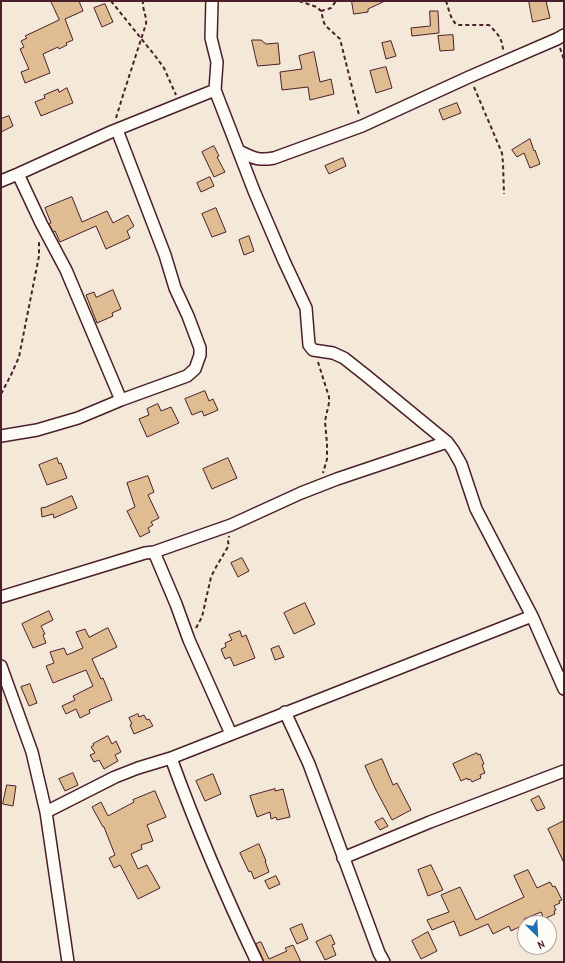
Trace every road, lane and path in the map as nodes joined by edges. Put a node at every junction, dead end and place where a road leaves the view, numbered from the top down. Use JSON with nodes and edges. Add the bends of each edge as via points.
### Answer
{"nodes":[{"id":1,"x":111,"y":1,"type":"edge"},
{"id":2,"x":144,"y":1,"type":"edge"},
{"id":3,"x":212,"y":1,"type":"edge"},
{"id":4,"x":299,"y":1,"type":"edge"},
{"id":5,"x":336,"y":1,"type":"edge"},
{"id":6,"x":446,"y":1,"type":"edge"},
{"id":7,"x":321,"y":11,"type":"junction"},
{"id":8,"x":564,"y":35,"type":"edge"},
{"id":9,"x":142,"y":40,"type":"junction"},
{"id":10,"x":502,"y":63,"type":"junction"},
{"id":11,"x":470,"y":77,"type":"junction"},
{"id":12,"x":215,"y":90,"type":"junction"},
{"id":13,"x":180,"y":103,"type":"junction"},
{"id":14,"x":362,"y":126,"type":"junction"},
{"id":15,"x":115,"y":130,"type":"junction"},
{"id":16,"x":239,"y":151,"type":"junction"},
{"id":17,"x":18,"y":174,"type":"junction"},
{"id":18,"x":1,"y":181,"type":"edge"},
{"id":19,"x":504,"y":194,"type":"dead end"},
{"id":20,"x":39,"y":242,"type":"dead end"},
{"id":21,"x":315,"y":351,"type":"junction"},
{"id":22,"x":1,"y":394,"type":"edge"},
{"id":23,"x":122,"y":400,"type":"junction"},
{"id":24,"x":1,"y":436,"type":"edge"},
{"id":25,"x":447,"y":442,"type":"junction"},
{"id":26,"x":321,"y":476,"type":"dead end"},
{"id":27,"x":231,"y":525,"type":"junction"},
{"id":28,"x":154,"y":552,"type":"junction"},
{"id":29,"x":1,"y":597,"type":"edge"},
{"id":30,"x":532,"y":616,"type":"junction"},
{"id":31,"x":189,"y":640,"type":"junction"},
{"id":32,"x":1,"y":666,"type":"edge"},
{"id":33,"x":564,"y":689,"type":"edge"},
{"id":34,"x":285,"y":712,"type":"junction"},
{"id":35,"x":231,"y":734,"type":"junction"},
{"id":36,"x":171,"y":758,"type":"junction"},
{"id":37,"x":564,"y":771,"type":"edge"},
{"id":38,"x":46,"y":812,"type":"junction"},
{"id":39,"x":343,"y":858,"type":"junction"},
{"id":40,"x":68,"y":962,"type":"edge"},
{"id":41,"x":257,"y":962,"type":"edge"},
{"id":42,"x":384,"y":962,"type":"edge"}],
"edges":[{"from":1,"to":9,"type":"path"},
{"from":2,"to":9,"type":"path","via":[[147,20]]},
{"from":3,"to":12,"type":"street","via":[[211,38],[217,62]]},
{"from":4,"to":7,"type":"path"},
{"from":5,"to":7,"type":"path","via":[[331,8]]},
{"from":6,"to":10,"type":"path","via":[[457,25],[489,25],[498,34],[502,44]]},
{"from":7,"to":14,"type":"path","via":[[324,23],[342,42]]},
{"from":8,"to":10,"type":"street"},
{"from":9,"to":13,"type":"path","via":[[164,68]]},
{"from":9,"to":15,"type":"path","via":[[124,92]]},
{"from":10,"to":11,"type":"street"},
{"from":11,"to":14,"type":"street"},
{"from":11,"to":19,"type":"path","via":[[502,153]]},
{"from":12,"to":13,"type":"street"},
{"from":12,"to":16,"type":"street"},
{"from":13,"to":15,"type":"street"},
{"from":14,"to":16,"type":"street","via":[[274,158],[260,159]]},
{"from":15,"to":17,"type":"street"},
{"from":15,"to":23,"type":"street","via":[[200,348],[195,369],[187,376]]},
{"from":16,"to":21,"type":"street","via":[[306,308],[309,345]]},
{"from":17,"to":18,"type":"street"},
{"from":17,"to":23,"type":"street","via":[[66,270]]},
{"from":20,"to":22,"type":"path","via":[[39,256],[19,357]]},
{"from":21,"to":25,"type":"street","via":[[344,358]]},
{"from":21,"to":26,"type":"path","via":[[329,397],[325,421],[327,459]]},
{"from":23,"to":24,"type":"street","via":[[52,426]]},
{"from":25,"to":27,"type":"street","via":[[337,479]]},
{"from":25,"to":30,"type":"street","via":[[461,464],[476,509]]},
{"from":27,"to":28,"type":"street"},
{"from":27,"to":31,"type":"path","via":[[229,545],[214,571],[202,617]]},
{"from":28,"to":29,"type":"street"},
{"from":28,"to":31,"type":"street"},
{"from":30,"to":33,"type":"street"},
{"from":30,"to":34,"type":"street"},
{"from":31,"to":35,"type":"street"},
{"from":32,"to":38,"type":"street","via":[[32,752]]},
{"from":34,"to":35,"type":"street"},
{"from":34,"to":39,"type":"street","via":[[309,764]]},
{"from":35,"to":36,"type":"street"},
{"from":36,"to":38,"type":"street","via":[[114,777]]},
{"from":36,"to":41,"type":"street","via":[[220,882]]},
{"from":37,"to":39,"type":"street"},
{"from":38,"to":40,"type":"street"},
{"from":39,"to":42,"type":"street"}]}
